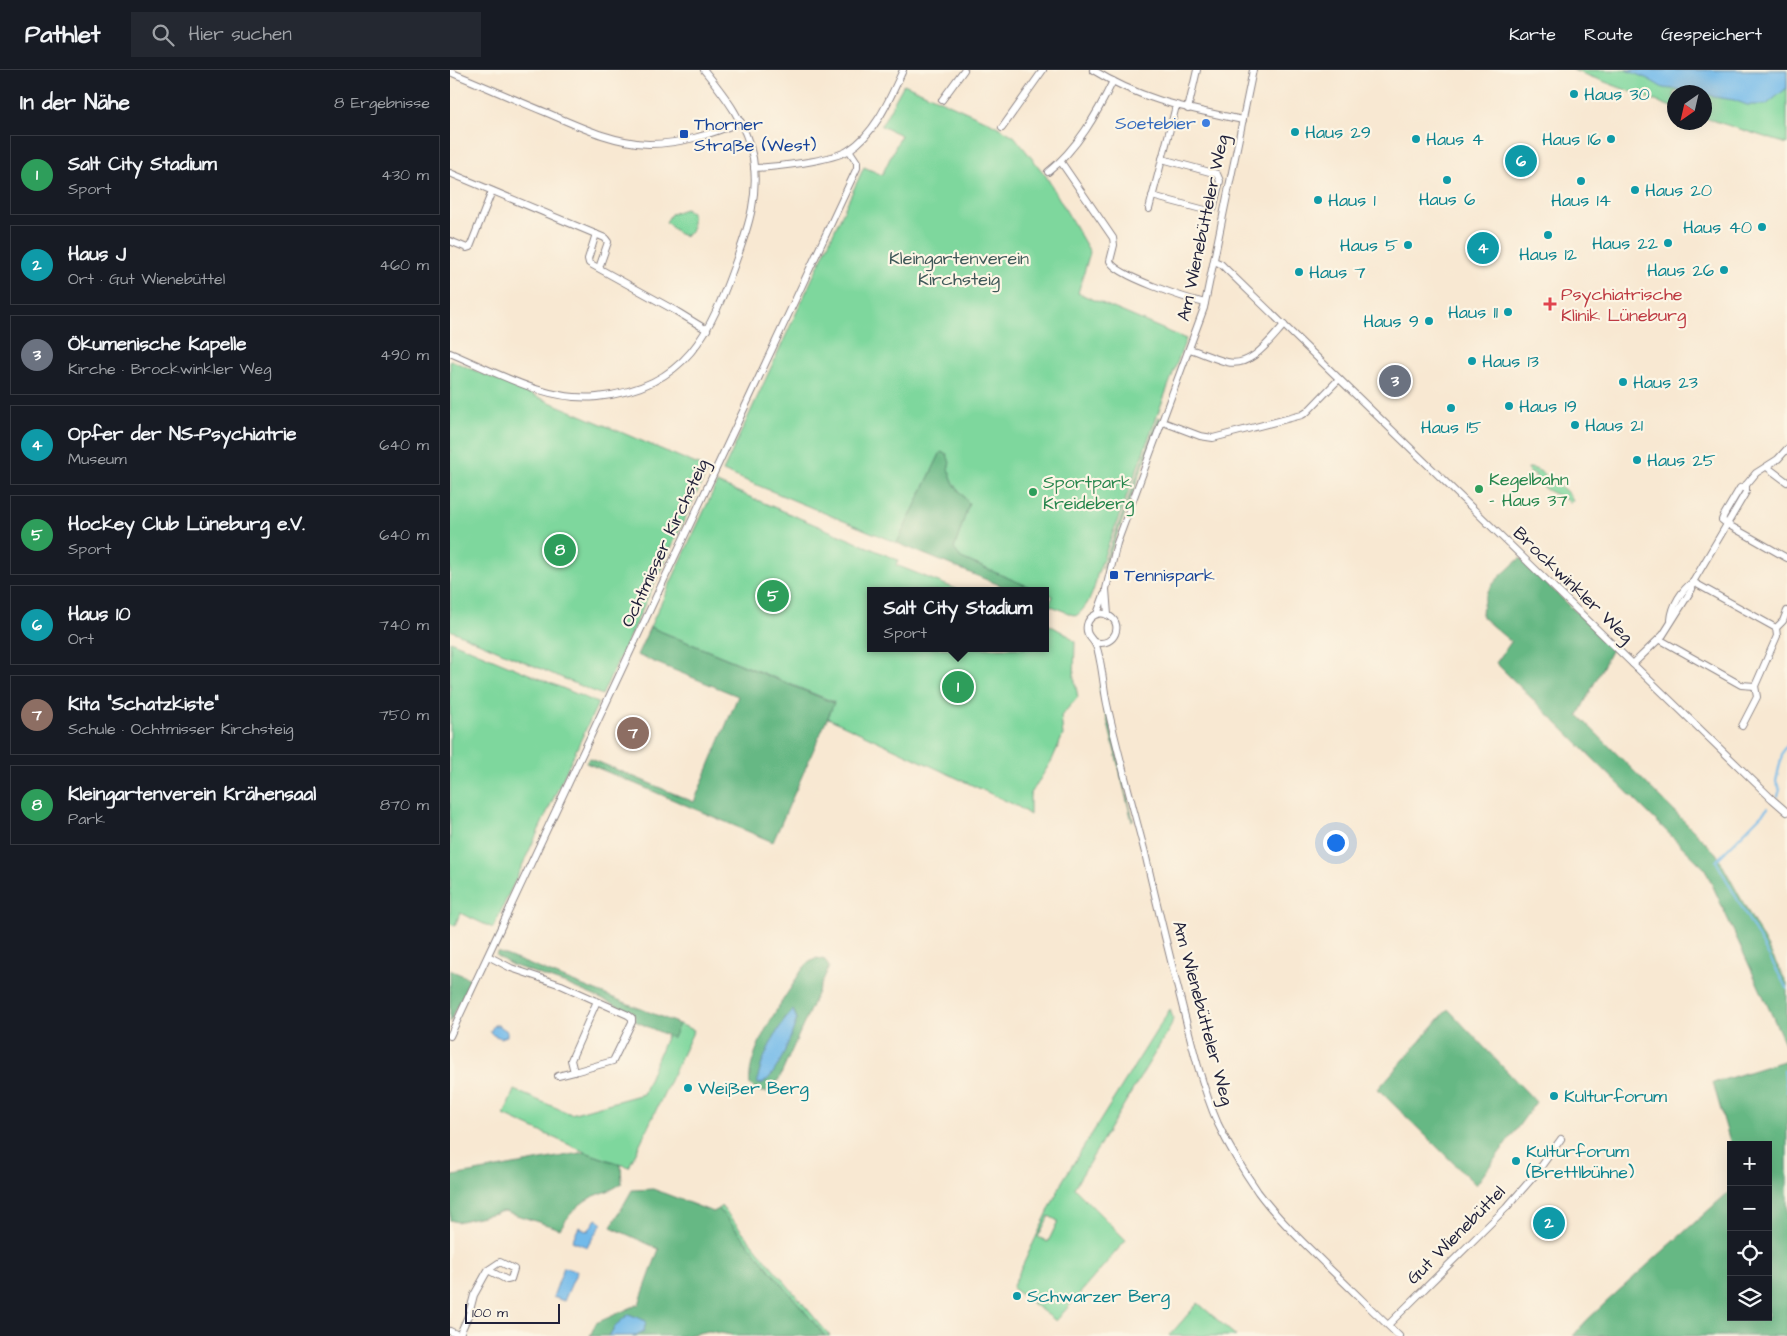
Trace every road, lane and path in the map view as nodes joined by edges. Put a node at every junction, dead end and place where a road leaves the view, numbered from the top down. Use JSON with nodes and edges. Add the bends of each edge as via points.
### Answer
{"nodes":[{"id":1,"x":704,"y":70,"type":"edge"},
{"id":2,"x":902,"y":70,"type":"edge"},
{"id":3,"x":964,"y":70,"type":"edge"},
{"id":4,"x":1043,"y":70,"type":"edge"},
{"id":5,"x":1093,"y":70,"type":"edge"},
{"id":6,"x":1197,"y":70,"type":"edge"},
{"id":7,"x":1253,"y":70,"type":"edge"},
{"id":8,"x":450,"y":72,"type":"edge"},
{"id":9,"x":1113,"y":81,"type":"junction"},
{"id":10,"x":942,"y":100,"type":"dead end"},
{"id":11,"x":1176,"y":106,"type":"junction"},
{"id":12,"x":1188,"y":109,"type":"junction"},
{"id":13,"x":1243,"y":120,"type":"junction"},
{"id":14,"x":741,"y":122,"type":"junction"},
{"id":15,"x":1002,"y":128,"type":"dead end"},
{"id":16,"x":850,"y":150,"type":"junction"},
{"id":17,"x":1162,"y":159,"type":"junction"},
{"id":18,"x":1061,"y":162,"type":"junction"},
{"id":19,"x":754,"y":168,"type":"junction"},
{"id":20,"x":1048,"y":172,"type":"dead end"},
{"id":21,"x":450,"y":173,"type":"edge"},
{"id":22,"x":492,"y":191,"type":"junction"},
{"id":23,"x":1152,"y":196,"type":"junction"},
{"id":24,"x":1149,"y":209,"type":"dead end"},
{"id":25,"x":596,"y":234,"type":"junction"},
{"id":26,"x":450,"y":241,"type":"edge"},
{"id":27,"x":1214,"y":261,"type":"junction"},
{"id":28,"x":599,"y":268,"type":"junction"},
{"id":29,"x":1205,"y":303,"type":"junction"},
{"id":30,"x":1284,"y":325,"type":"junction"},
{"id":31,"x":707,"y":330,"type":"junction"},
{"id":32,"x":1190,"y":349,"type":"junction"},
{"id":33,"x":450,"y":353,"type":"edge"},
{"id":34,"x":1339,"y":379,"type":"junction"},
{"id":35,"x":1163,"y":422,"type":"junction"},
{"id":36,"x":1787,"y":449,"type":"edge"},
{"id":37,"x":1767,"y":467,"type":"junction"},
{"id":38,"x":1787,"y":482,"type":"edge"},
{"id":39,"x":1727,"y":524,"type":"junction"},
{"id":40,"x":1787,"y":558,"type":"edge"},
{"id":41,"x":1693,"y":582,"type":"junction"},
{"id":42,"x":1106,"y":589,"type":"junction"},
{"id":43,"x":1787,"y":611,"type":"edge"},
{"id":44,"x":1096,"y":614,"type":"junction"},
{"id":45,"x":1108,"y":615,"type":"junction"},
{"id":46,"x":1776,"y":628,"type":"junction"},
{"id":47,"x":1659,"y":639,"type":"junction"},
{"id":48,"x":1095,"y":642,"type":"junction"},
{"id":49,"x":1106,"y":643,"type":"junction"},
{"id":50,"x":1633,"y":664,"type":"junction"},
{"id":51,"x":1101,"y":667,"type":"junction"},
{"id":52,"x":1755,"y":686,"type":"junction"},
{"id":53,"x":1742,"y":726,"type":"dead end"},
{"id":54,"x":1787,"y":812,"type":"edge"},
{"id":55,"x":488,"y":956,"type":"junction"},
{"id":56,"x":598,"y":1002,"type":"junction"},
{"id":57,"x":450,"y":1036,"type":"edge"},
{"id":58,"x":574,"y":1072,"type":"junction"},
{"id":59,"x":558,"y":1076,"type":"dead end"},
{"id":60,"x":1561,"y":1139,"type":"dead end"},
{"id":61,"x":488,"y":1270,"type":"dead end"},
{"id":62,"x":1388,"y":1325,"type":"junction"},
{"id":63,"x":450,"y":1331,"type":"edge"},
{"id":64,"x":459,"y":1336,"type":"edge"},
{"id":65,"x":1399,"y":1336,"type":"edge"}],
"edges":[{"from":1,"to":14,"type":"street","via":[[728,99]]},
{"from":2,"to":16,"type":"street","via":[[879,117]]},
{"from":3,"to":10,"type":"street"},
{"from":4,"to":15,"type":"street"},
{"from":5,"to":9,"type":"street"},
{"from":6,"to":12,"type":"street"},
{"from":7,"to":13,"type":"street","name":"Am Wienebütteler Weg"},
{"from":8,"to":14,"type":"street","via":[[594,133],[633,143],[690,140]]},
{"from":9,"to":11,"type":"street"},
{"from":9,"to":18,"type":"street","via":[[1085,131]]},
{"from":11,"to":12,"type":"street"},
{"from":11,"to":17,"type":"street"},
{"from":12,"to":13,"type":"street"},
{"from":13,"to":27,"type":"street","name":"Am Wienebütteler Weg"},
{"from":14,"to":19,"type":"street"},
{"from":16,"to":19,"type":"street","via":[[825,158]]},
{"from":16,"to":55,"type":"street","name":"Ochtmisser Kirchsteig","via":[[857,168]]},
{"from":17,"to":23,"type":"street"},
{"from":17,"to":23,"type":"street","via":[[1217,174],[1220,181],[1213,209],[1209,211]]},
{"from":18,"to":20,"type":"street"},
{"from":18,"to":29,"type":"street","via":[[1113,238],[1110,261],[1115,268]]},
{"from":19,"to":31,"type":"street","via":[[753,210],[722,300]]},
{"from":21,"to":22,"type":"street"},
{"from":22,"to":25,"type":"street"},
{"from":22,"to":26,"type":"street","via":[[470,247]]},
{"from":23,"to":24,"type":"street"},
{"from":25,"to":28,"type":"street","via":[[587,261]]},
{"from":25,"to":28,"type":"street","via":[[608,242]]},
{"from":27,"to":29,"type":"street","name":"Am Wienebütteler Weg"},
{"from":27,"to":30,"type":"street","name":"Brockwinkler Weg","via":[[1221,264]]},
{"from":28,"to":31,"type":"street"},
{"from":29,"to":32,"type":"street","name":"Am Wienebütteler Weg"},
{"from":30,"to":32,"type":"street","via":[[1252,358],[1238,363],[1228,363]]},
{"from":30,"to":34,"type":"street","name":"Brockwinkler Weg"},
{"from":31,"to":33,"type":"street","via":[[688,356],[659,378],[630,391],[596,397],[580,398],[535,388]]},
{"from":32,"to":35,"type":"street","name":"Am Wienebütteler Weg"},
{"from":34,"to":35,"type":"street","via":[[1302,415],[1225,436],[1207,438]]},
{"from":34,"to":50,"type":"street","name":"Brockwinkler Weg"},
{"from":35,"to":42,"type":"street","name":"Am Wienebütteler Weg","via":[[1117,543]]},
{"from":36,"to":37,"type":"street"},
{"from":37,"to":38,"type":"street"},
{"from":37,"to":39,"type":"street","via":[[1756,473],[1746,485],[1746,492]]},
{"from":39,"to":40,"type":"street"},
{"from":39,"to":41,"type":"street"},
{"from":41,"to":46,"type":"street"},
{"from":41,"to":47,"type":"street","via":[[1678,614]]},
{"from":42,"to":44,"type":"street","name":"Am Wienebütteler Weg"},
{"from":42,"to":45,"type":"street","name":"Am Wienebütteler Weg"},
{"from":43,"to":46,"type":"street"},
{"from":44,"to":45,"type":"street"},
{"from":44,"to":48,"type":"street","name":"Am Wienebütteler Weg","via":[[1087,626],[1088,635]]},
{"from":45,"to":49,"type":"street","name":"Am Wienebütteler Weg","via":[[1116,628],[1114,637]]},
{"from":46,"to":52,"type":"street","via":[[1777,636]]},
{"from":47,"to":50,"type":"street"},
{"from":47,"to":52,"type":"street","via":[[1741,685]]},
{"from":48,"to":49,"type":"street"},
{"from":48,"to":51,"type":"street","name":"Am Wienebütteler Weg"},
{"from":49,"to":51,"type":"street","name":"Am Wienebütteler Weg"},
{"from":50,"to":54,"type":"street","name":"Brockwinkler Weg"},
{"from":51,"to":62,"type":"street","name":"Am Wienebütteler Weg","via":[[1107,705],[1182,1005],[1203,1084],[1218,1123],[1243,1169],[1275,1213]]},
{"from":52,"to":53,"type":"street","via":[[1757,697]]},
{"from":55,"to":56,"type":"street"},
{"from":55,"to":57,"type":"street","name":"Ochtmisser Kirchsteig"},
{"from":56,"to":58,"type":"street","via":[[571,1060]]},
{"from":56,"to":58,"type":"street","via":[[628,1014],[632,1022],[614,1060]]},
{"from":58,"to":59,"type":"street"},
{"from":60,"to":62,"type":"street","name":"Gut Wienebüttel","via":[[1506,1208]]},
{"from":61,"to":64,"type":"street","via":[[474,1295]]},
{"from":62,"to":65,"type":"street","name":"Am Wienebütteler Weg"},
{"from":63,"to":64,"type":"street"}]}
